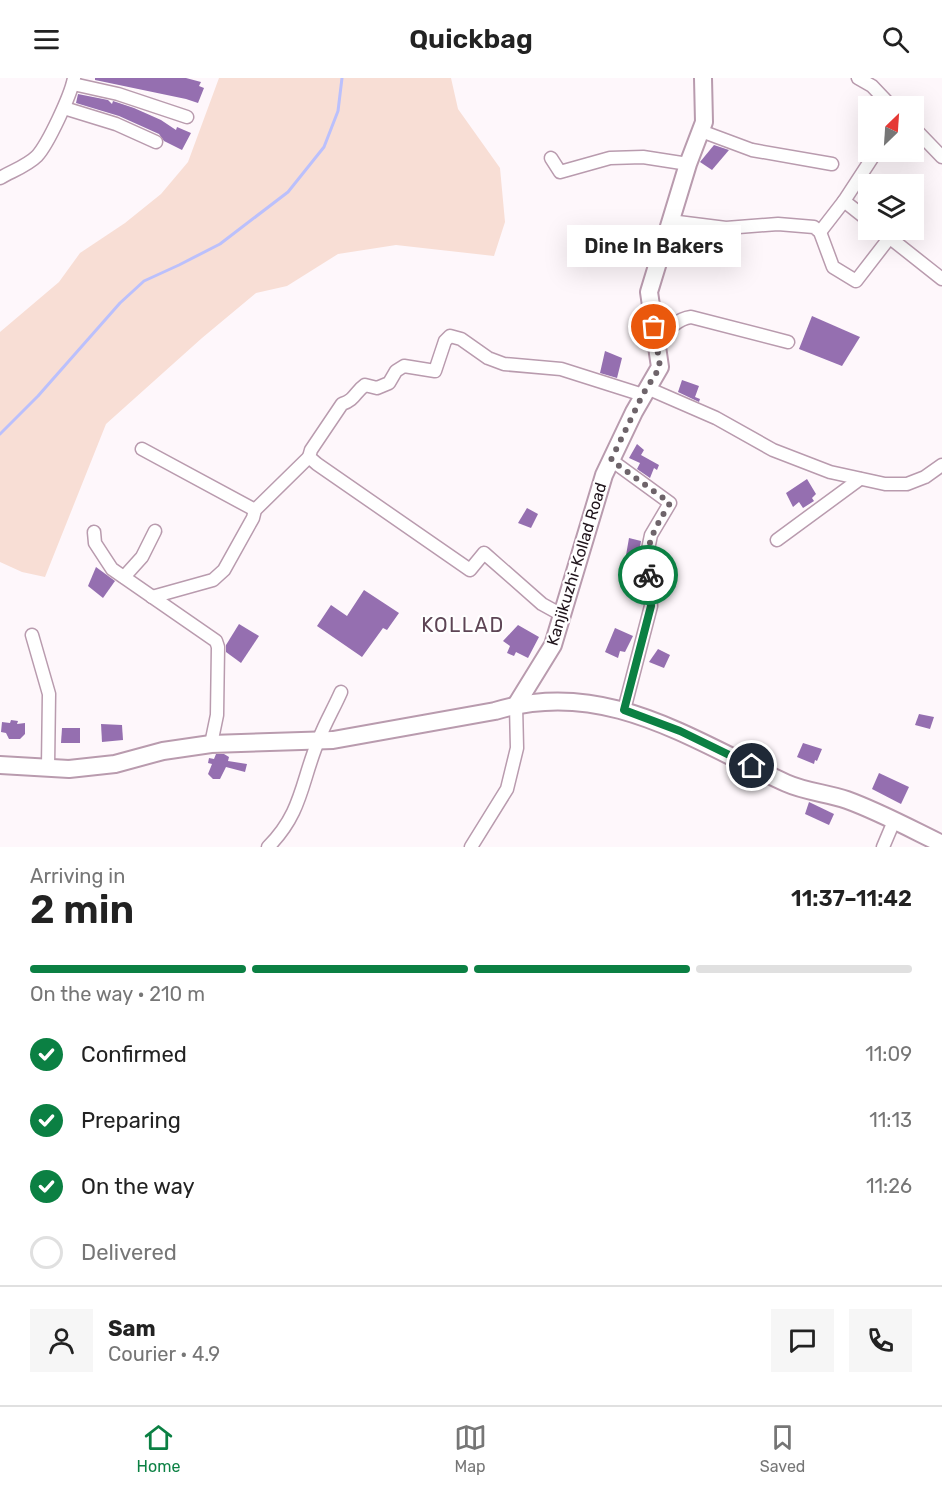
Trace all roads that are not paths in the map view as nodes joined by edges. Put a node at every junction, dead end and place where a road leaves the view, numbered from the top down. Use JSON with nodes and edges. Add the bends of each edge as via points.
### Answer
{"nodes":[{"id":1,"x":703,"y":78,"type":"edge"},
{"id":2,"x":858,"y":78,"type":"edge"},
{"id":3,"x":74,"y":81,"type":"edge"},
{"id":4,"x":882,"y":96,"type":"edge"},
{"id":5,"x":64,"y":108,"type":"junction"},
{"id":6,"x":188,"y":117,"type":"dead end"},
{"id":7,"x":701,"y":131,"type":"junction"},
{"id":8,"x":924,"y":138,"type":"edge"},
{"id":9,"x":156,"y":142,"type":"dead end"},
{"id":10,"x":942,"y":157,"type":"edge"},
{"id":11,"x":551,"y":158,"type":"dead end"},
{"id":12,"x":869,"y":162,"type":"edge"},
{"id":13,"x":688,"y":164,"type":"junction"},
{"id":14,"x":832,"y":164,"type":"dead end"},
{"id":15,"x":0,"y":178,"type":"edge"},
{"id":16,"x":844,"y":201,"type":"junction"},
{"id":17,"x":858,"y":212,"type":"edge"},
{"id":18,"x":670,"y":221,"type":"junction"},
{"id":19,"x":588,"y":232,"type":"dead end"},
{"id":20,"x":820,"y":232,"type":"junction"},
{"id":21,"x":881,"y":240,"type":"edge"},
{"id":22,"x":894,"y":240,"type":"edge"},
{"id":23,"x":664,"y":243,"type":"junction"},
{"id":24,"x":942,"y":279,"type":"edge"},
{"id":25,"x":788,"y":342,"type":"dead end"},
{"id":26,"x":656,"y":345,"type":"junction"},
{"id":27,"x":645,"y":391,"type":"junction"},
{"id":28,"x":142,"y":449,"type":"dead end"},
{"id":29,"x":309,"y":457,"type":"junction"},
{"id":30,"x":611,"y":460,"type":"junction"},
{"id":31,"x":942,"y":465,"type":"edge"},
{"id":32,"x":860,"y":479,"type":"junction"},
{"id":33,"x":255,"y":510,"type":"junction"},
{"id":34,"x":155,"y":531,"type":"dead end"},
{"id":35,"x":94,"y":532,"type":"dead end"},
{"id":36,"x":777,"y":540,"type":"dead end"},
{"id":37,"x":124,"y":577,"type":"junction"},
{"id":38,"x":152,"y":597,"type":"junction"},
{"id":39,"x":562,"y":615,"type":"junction"},
{"id":40,"x":32,"y":635,"type":"dead end"},
{"id":41,"x":341,"y":692,"type":"dead end"},
{"id":42,"x":516,"y":705,"type":"junction"},
{"id":43,"x":624,"y":710,"type":"junction"},
{"id":44,"x":318,"y":740,"type":"junction"},
{"id":45,"x":211,"y":744,"type":"junction"},
{"id":46,"x":0,"y":765,"type":"edge"},
{"id":47,"x":48,"y":767,"type":"junction"},
{"id":48,"x":894,"y":821,"type":"junction"},
{"id":49,"x":942,"y":844,"type":"edge"},
{"id":50,"x":273,"y":846,"type":"edge"},
{"id":51,"x":471,"y":847,"type":"edge"},
{"id":52,"x":883,"y":847,"type":"edge"}],
"edges":[{"from":1,"to":7,"type":"main road","name":"Kanjikuzhi-Kollad Road"},
{"from":2,"to":4,"type":"street"},
{"from":3,"to":5,"type":"street"},
{"from":3,"to":6,"type":"street"},
{"from":5,"to":9,"type":"street","via":[[116,124]]},
{"from":5,"to":15,"type":"street","via":[[36,156]]},
{"from":7,"to":13,"type":"main road","name":"Kanjikuzhi-Kollad Road"},
{"from":7,"to":14,"type":"street","via":[[752,150]]},
{"from":8,"to":10,"type":"street"},
{"from":11,"to":13,"type":"street","via":[[560,172],[610,158],[643,157]]},
{"from":12,"to":16,"type":"street"},
{"from":13,"to":18,"type":"main road","name":"Kanjikuzhi-Kollad Road"},
{"from":16,"to":17,"type":"street"},
{"from":16,"to":20,"type":"street"},
{"from":18,"to":20,"type":"street","via":[[726,228],[791,224],[814,227]]},
{"from":18,"to":23,"type":"main road","name":"Kanjikuzhi-Kollad Road"},
{"from":19,"to":23,"type":"street"},
{"from":20,"to":21,"type":"street","via":[[833,267],[856,280]]},
{"from":22,"to":24,"type":"street"},
{"from":23,"to":26,"type":"main road","name":"Kanjikuzhi-Kollad Road","via":[[649,292]]},
{"from":25,"to":26,"type":"street","via":[[691,317],[671,327]]},
{"from":26,"to":27,"type":"main road","name":"Kanjikuzhi-Kollad Road","via":[[660,367]]},
{"from":27,"to":29,"type":"street","via":[[554,368],[504,363],[450,336],[435,371],[399,368],[389,383],[377,388],[365,385],[350,402],[342,404]]},
{"from":27,"to":30,"type":"main road","name":"Kanjikuzhi-Kollad Road"},
{"from":27,"to":32,"type":"street","via":[[716,418],[805,464]]},
{"from":28,"to":33,"type":"street"},
{"from":29,"to":33,"type":"street"},
{"from":29,"to":39,"type":"street","via":[[470,570],[484,553],[542,604]]},
{"from":30,"to":39,"type":"main road","name":"Kanjikuzhi-Kollad Road"},
{"from":30,"to":43,"type":"street","via":[[670,503],[651,535],[647,571],[651,606]]},
{"from":31,"to":32,"type":"street","via":[[907,484]]},
{"from":32,"to":36,"type":"street"},
{"from":33,"to":38,"type":"street","via":[[224,570],[213,580]]},
{"from":34,"to":37,"type":"street","via":[[142,556]]},
{"from":35,"to":37,"type":"street","via":[[103,557]]},
{"from":37,"to":38,"type":"street"},
{"from":38,"to":45,"type":"street","via":[[216,642],[217,715]]},
{"from":39,"to":42,"type":"main road","name":"Kanjikuzhi-Kollad Road","via":[[553,645]]},
{"from":40,"to":47,"type":"street","via":[[49,694]]},
{"from":41,"to":44,"type":"street"},
{"from":42,"to":43,"type":"main road","via":[[590,703]]},
{"from":42,"to":44,"type":"main road"},
{"from":42,"to":51,"type":"street","via":[[517,748],[507,789]]},
{"from":43,"to":48,"type":"main road","via":[[680,731],[788,784],[845,800]]},
{"from":44,"to":45,"type":"main road"},
{"from":44,"to":50,"type":"street","via":[[295,810]]},
{"from":45,"to":47,"type":"main road","via":[[115,764]]},
{"from":46,"to":47,"type":"main road"},
{"from":48,"to":49,"type":"main road"},
{"from":48,"to":52,"type":"street"}]}
